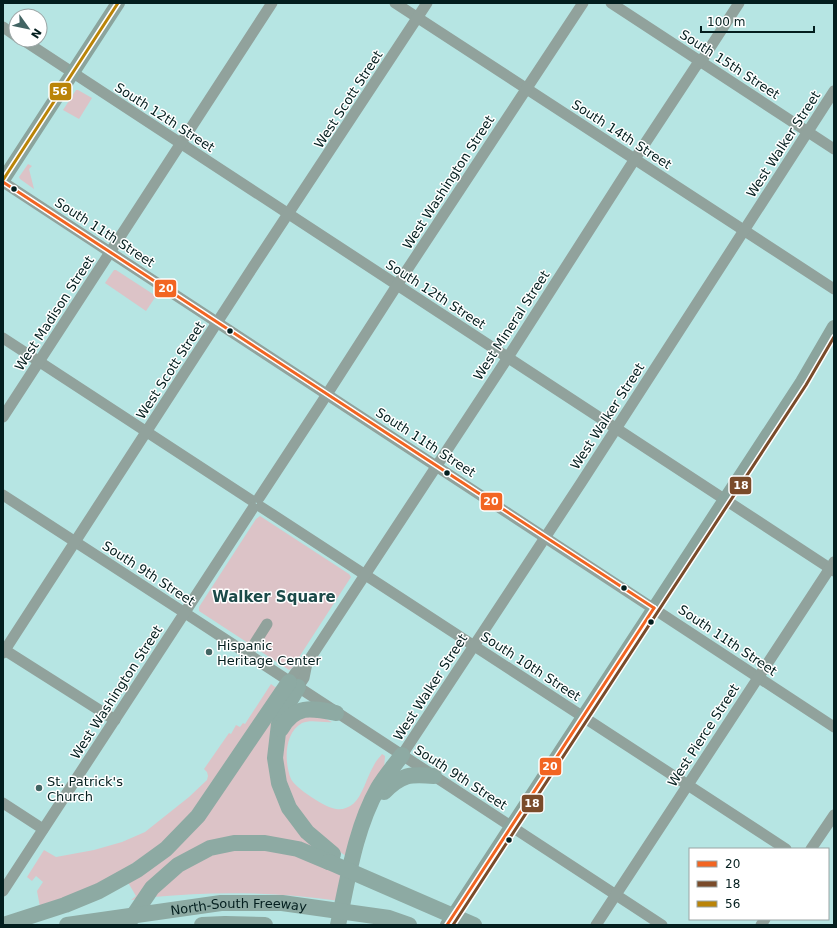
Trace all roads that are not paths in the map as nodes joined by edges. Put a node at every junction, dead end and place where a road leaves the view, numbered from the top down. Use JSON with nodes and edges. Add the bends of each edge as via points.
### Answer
{"nodes":[{"id":1,"x":118,"y":3,"type":"edge"},
{"id":2,"x":272,"y":3,"type":"edge"},
{"id":3,"x":395,"y":3,"type":"edge"},
{"id":4,"x":427,"y":3,"type":"edge"},
{"id":5,"x":583,"y":3,"type":"edge"},
{"id":6,"x":611,"y":3,"type":"edge"},
{"id":7,"x":739,"y":3,"type":"edge"},
{"id":8,"x":418,"y":18,"type":"junction"},
{"id":9,"x":34,"y":48,"type":"edge"},
{"id":10,"x":700,"y":61,"type":"junction"},
{"id":11,"x":72,"y":73,"type":"junction"},
{"id":12,"x":526,"y":89,"type":"junction"},
{"id":13,"x":834,"y":91,"type":"edge"},
{"id":14,"x":808,"y":132,"type":"junction"},
{"id":15,"x":181,"y":144,"type":"junction"},
{"id":16,"x":834,"y":149,"type":"edge"},
{"id":17,"x":634,"y":160,"type":"junction"},
{"id":18,"x":3,"y":181,"type":"edge"},
{"id":19,"x":288,"y":214,"type":"junction"},
{"id":20,"x":744,"y":230,"type":"junction"},
{"id":21,"x":110,"y":252,"type":"junction"},
{"id":22,"x":397,"y":285,"type":"junction"},
{"id":23,"x":834,"y":290,"type":"edge"},
{"id":24,"x":218,"y":323,"type":"junction"},
{"id":25,"x":834,"y":327,"type":"edge"},
{"id":26,"x":3,"y":338,"type":"edge"},
{"id":27,"x":508,"y":358,"type":"junction"},
{"id":28,"x":39,"y":362,"type":"junction"},
{"id":29,"x":328,"y":394,"type":"junction"},
{"id":30,"x":3,"y":417,"type":"edge"},
{"id":31,"x":616,"y":428,"type":"junction"},
{"id":32,"x":147,"y":432,"type":"junction"},
{"id":33,"x":436,"y":466,"type":"junction"},
{"id":34,"x":3,"y":496,"type":"edge"},
{"id":35,"x":725,"y":500,"type":"junction"},
{"id":36,"x":256,"y":503,"type":"junction"},
{"id":37,"x":545,"y":537,"type":"junction"},
{"id":38,"x":75,"y":542,"type":"junction"},
{"id":39,"x":832,"y":567,"type":"edge"},
{"id":40,"x":365,"y":575,"type":"junction"},
{"id":41,"x":654,"y":608,"type":"junction"},
{"id":42,"x":185,"y":612,"type":"junction"},
{"id":43,"x":267,"y":624,"type":"dead end"},
{"id":44,"x":474,"y":646,"type":"junction"},
{"id":45,"x":4,"y":651,"type":"edge"},
{"id":46,"x":248,"y":654,"type":"junction"},
{"id":47,"x":758,"y":676,"type":"junction"},
{"id":48,"x":294,"y":684,"type":"junction"},
{"id":49,"x":336,"y":713,"type":"junction"},
{"id":50,"x":583,"y":717,"type":"junction"},
{"id":51,"x":115,"y":720,"type":"junction"},
{"id":52,"x":834,"y":727,"type":"edge"},
{"id":53,"x":277,"y":736,"type":"junction"},
{"id":54,"x":402,"y":756,"type":"junction"},
{"id":55,"x":434,"y":776,"type":"junction"},
{"id":56,"x":687,"y":785,"type":"junction"},
{"id":57,"x":384,"y":792,"type":"junction"},
{"id":58,"x":3,"y":803,"type":"edge"},
{"id":59,"x":834,"y":815,"type":"edge"},
{"id":60,"x":512,"y":826,"type":"junction"},
{"id":61,"x":44,"y":829,"type":"junction"},
{"id":62,"x":784,"y":848,"type":"edge"},
{"id":63,"x":812,"y":848,"type":"edge"},
{"id":64,"x":331,"y":858,"type":"junction"},
{"id":65,"x":3,"y":891,"type":"edge"},
{"id":66,"x":616,"y":894,"type":"junction"},
{"id":67,"x":3,"y":925,"type":"edge"},
{"id":68,"x":68,"y":925,"type":"edge"},
{"id":69,"x":127,"y":925,"type":"edge"},
{"id":70,"x":202,"y":925,"type":"edge"},
{"id":71,"x":265,"y":925,"type":"edge"},
{"id":72,"x":338,"y":925,"type":"edge"},
{"id":73,"x":347,"y":925,"type":"edge"},
{"id":74,"x":409,"y":925,"type":"edge"},
{"id":75,"x":447,"y":925,"type":"edge"},
{"id":76,"x":474,"y":925,"type":"edge"},
{"id":77,"x":596,"y":925,"type":"edge"},
{"id":78,"x":662,"y":925,"type":"edge"}],
"edges":[{"from":1,"to":11,"type":"main road"},
{"from":2,"to":15,"type":"street","name":"West Madison Street"},
{"from":3,"to":8,"type":"street","name":"South 14th Street"},
{"from":4,"to":8,"type":"street","name":"West Scott Street"},
{"from":5,"to":12,"type":"street","name":"West Washington Street"},
{"from":6,"to":10,"type":"street","name":"South 15th Street"},
{"from":7,"to":10,"type":"street","name":"West Mineral Street"},
{"from":8,"to":12,"type":"street","name":"South 14th Street"},
{"from":8,"to":19,"type":"street","name":"West Scott Street"},
{"from":9,"to":11,"type":"street","name":"South 12th Street"},
{"from":10,"to":14,"type":"street","name":"South 15th Street"},
{"from":10,"to":17,"type":"street","name":"West Mineral Street"},
{"from":11,"to":15,"type":"street","name":"South 12th Street"},
{"from":11,"to":18,"type":"main road"},
{"from":12,"to":17,"type":"street","name":"South 14th Street"},
{"from":12,"to":22,"type":"street","name":"West Washington Street"},
{"from":13,"to":14,"type":"street","name":"West Walker Street"},
{"from":14,"to":16,"type":"street","name":"South 15th Street"},
{"from":14,"to":20,"type":"street","name":"West Walker Street"},
{"from":15,"to":19,"type":"street","name":"South 12th Street"},
{"from":15,"to":21,"type":"street","name":"West Madison Street"},
{"from":17,"to":20,"type":"street","name":"South 14th Street"},
{"from":17,"to":27,"type":"street","name":"West Mineral Street"},
{"from":18,"to":21,"type":"street","name":"South 11th Street"},
{"from":19,"to":22,"type":"street","name":"South 12th Street"},
{"from":19,"to":24,"type":"street","name":"West Scott Street"},
{"from":20,"to":23,"type":"street","name":"South 14th Street"},
{"from":20,"to":31,"type":"street","name":"West Walker Street"},
{"from":21,"to":24,"type":"street","name":"South 11th Street"},
{"from":21,"to":28,"type":"street","name":"West Madison Street"},
{"from":22,"to":27,"type":"street","name":"South 12th Street"},
{"from":22,"to":29,"type":"street","name":"West Washington Street"},
{"from":24,"to":29,"type":"street","name":"South 11th Street"},
{"from":24,"to":32,"type":"street","name":"West Scott Street"},
{"from":25,"to":35,"type":"main road","via":[[802,382]]},
{"from":26,"to":28,"type":"street","name":"South 10th Street"},
{"from":27,"to":31,"type":"street","name":"South 12th Street"},
{"from":27,"to":33,"type":"street","name":"West Mineral Street"},
{"from":28,"to":30,"type":"street","name":"West Madison Street"},
{"from":28,"to":32,"type":"street","name":"South 10th Street"},
{"from":29,"to":33,"type":"street","name":"South 11th Street"},
{"from":29,"to":36,"type":"street","name":"West Washington Street"},
{"from":31,"to":35,"type":"street","name":"South 12th Street"},
{"from":31,"to":37,"type":"street","name":"West Walker Street"},
{"from":32,"to":36,"type":"street","name":"South 10th Street"},
{"from":32,"to":38,"type":"street","name":"West Scott Street"},
{"from":33,"to":37,"type":"street","name":"South 11th Street"},
{"from":33,"to":40,"type":"street","name":"West Mineral Street"},
{"from":34,"to":38,"type":"street","name":"South 9th Street"},
{"from":35,"to":39,"type":"street","name":"South 12th Street"},
{"from":35,"to":41,"type":"main road"},
{"from":36,"to":40,"type":"street","name":"South 10th Street"},
{"from":36,"to":42,"type":"street","name":"West Washington Street"},
{"from":37,"to":41,"type":"street","name":"South 11th Street"},
{"from":37,"to":44,"type":"street","name":"West Walker Street"},
{"from":38,"to":42,"type":"street","name":"South 9th Street"},
{"from":38,"to":45,"type":"street","name":"West Scott Street"},
{"from":39,"to":47,"type":"street","name":"West Pierce Street"},
{"from":40,"to":44,"type":"street","name":"South 10th Street"},
{"from":40,"to":48,"type":"street","name":"West Mineral Street","via":[[307,663],[304,678]]},
{"from":41,"to":47,"type":"street","name":"South 11th Street"},
{"from":41,"to":50,"type":"main road"},
{"from":42,"to":46,"type":"street","name":"South 9th Street"},
{"from":42,"to":51,"type":"street","name":"West Washington Street"},
{"from":43,"to":46,"type":"street"},
{"from":44,"to":50,"type":"street","name":"South 10th Street"},
{"from":44,"to":54,"type":"street","name":"West Walker Street"},
{"from":45,"to":51,"type":"street"},
{"from":46,"to":48,"type":"street","name":"South 9th Street"},
{"from":47,"to":52,"type":"street","name":"South 11th Street"},
{"from":47,"to":56,"type":"street","name":"West Pierce Street"},
{"from":48,"to":49,"type":"street","name":"South 9th Street"},
{"from":48,"to":53,"type":"highway"},
{"from":48,"to":67,"type":"highway","via":[[198,816],[166,849],[137,870],[99,891]]},
{"from":49,"to":53,"type":"highway","via":[[314,708],[305,709],[287,720]]},
{"from":49,"to":54,"type":"street","name":"South 9th Street"},
{"from":50,"to":56,"type":"street","name":"South 10th Street"},
{"from":50,"to":60,"type":"main road"},
{"from":51,"to":61,"type":"street","name":"West Washington Street"},
{"from":53,"to":64,"type":"highway","via":[[275,758],[279,783],[289,808]]},
{"from":54,"to":55,"type":"street","name":"South 9th Street"},
{"from":54,"to":57,"type":"highway"},
{"from":54,"to":72,"type":"highway","via":[[378,788],[366,815],[357,841]]},
{"from":55,"to":57,"type":"highway","via":[[408,776],[396,781]]},
{"from":55,"to":60,"type":"street","name":"South 9th Street"},
{"from":56,"to":62,"type":"street","name":"South 10th Street"},
{"from":56,"to":66,"type":"street","name":"West Pierce Street"},
{"from":57,"to":73,"type":"highway","via":[[367,839]]},
{"from":58,"to":61,"type":"street"},
{"from":59,"to":63,"type":"street"},
{"from":60,"to":66,"type":"street","name":"South 9th Street"},
{"from":60,"to":75,"type":"main road"},
{"from":61,"to":65,"type":"street","name":"West Washington Street"},
{"from":64,"to":69,"type":"highway","via":[[265,843],[234,843],[210,848],[178,865],[152,888]]},
{"from":64,"to":76,"type":"highway","bridge":true,"via":[[385,886]]},
{"from":66,"to":77,"type":"street","name":"West Pierce Street"},
{"from":66,"to":78,"type":"street","name":"South 9th Street"},
{"from":68,"to":74,"type":"highway","name":"North-South Freeway","bridge":true,"via":[[221,903],[282,903],[389,918]]},
{"from":70,"to":71,"type":"highway","name":"North-South Freeway"}]}
